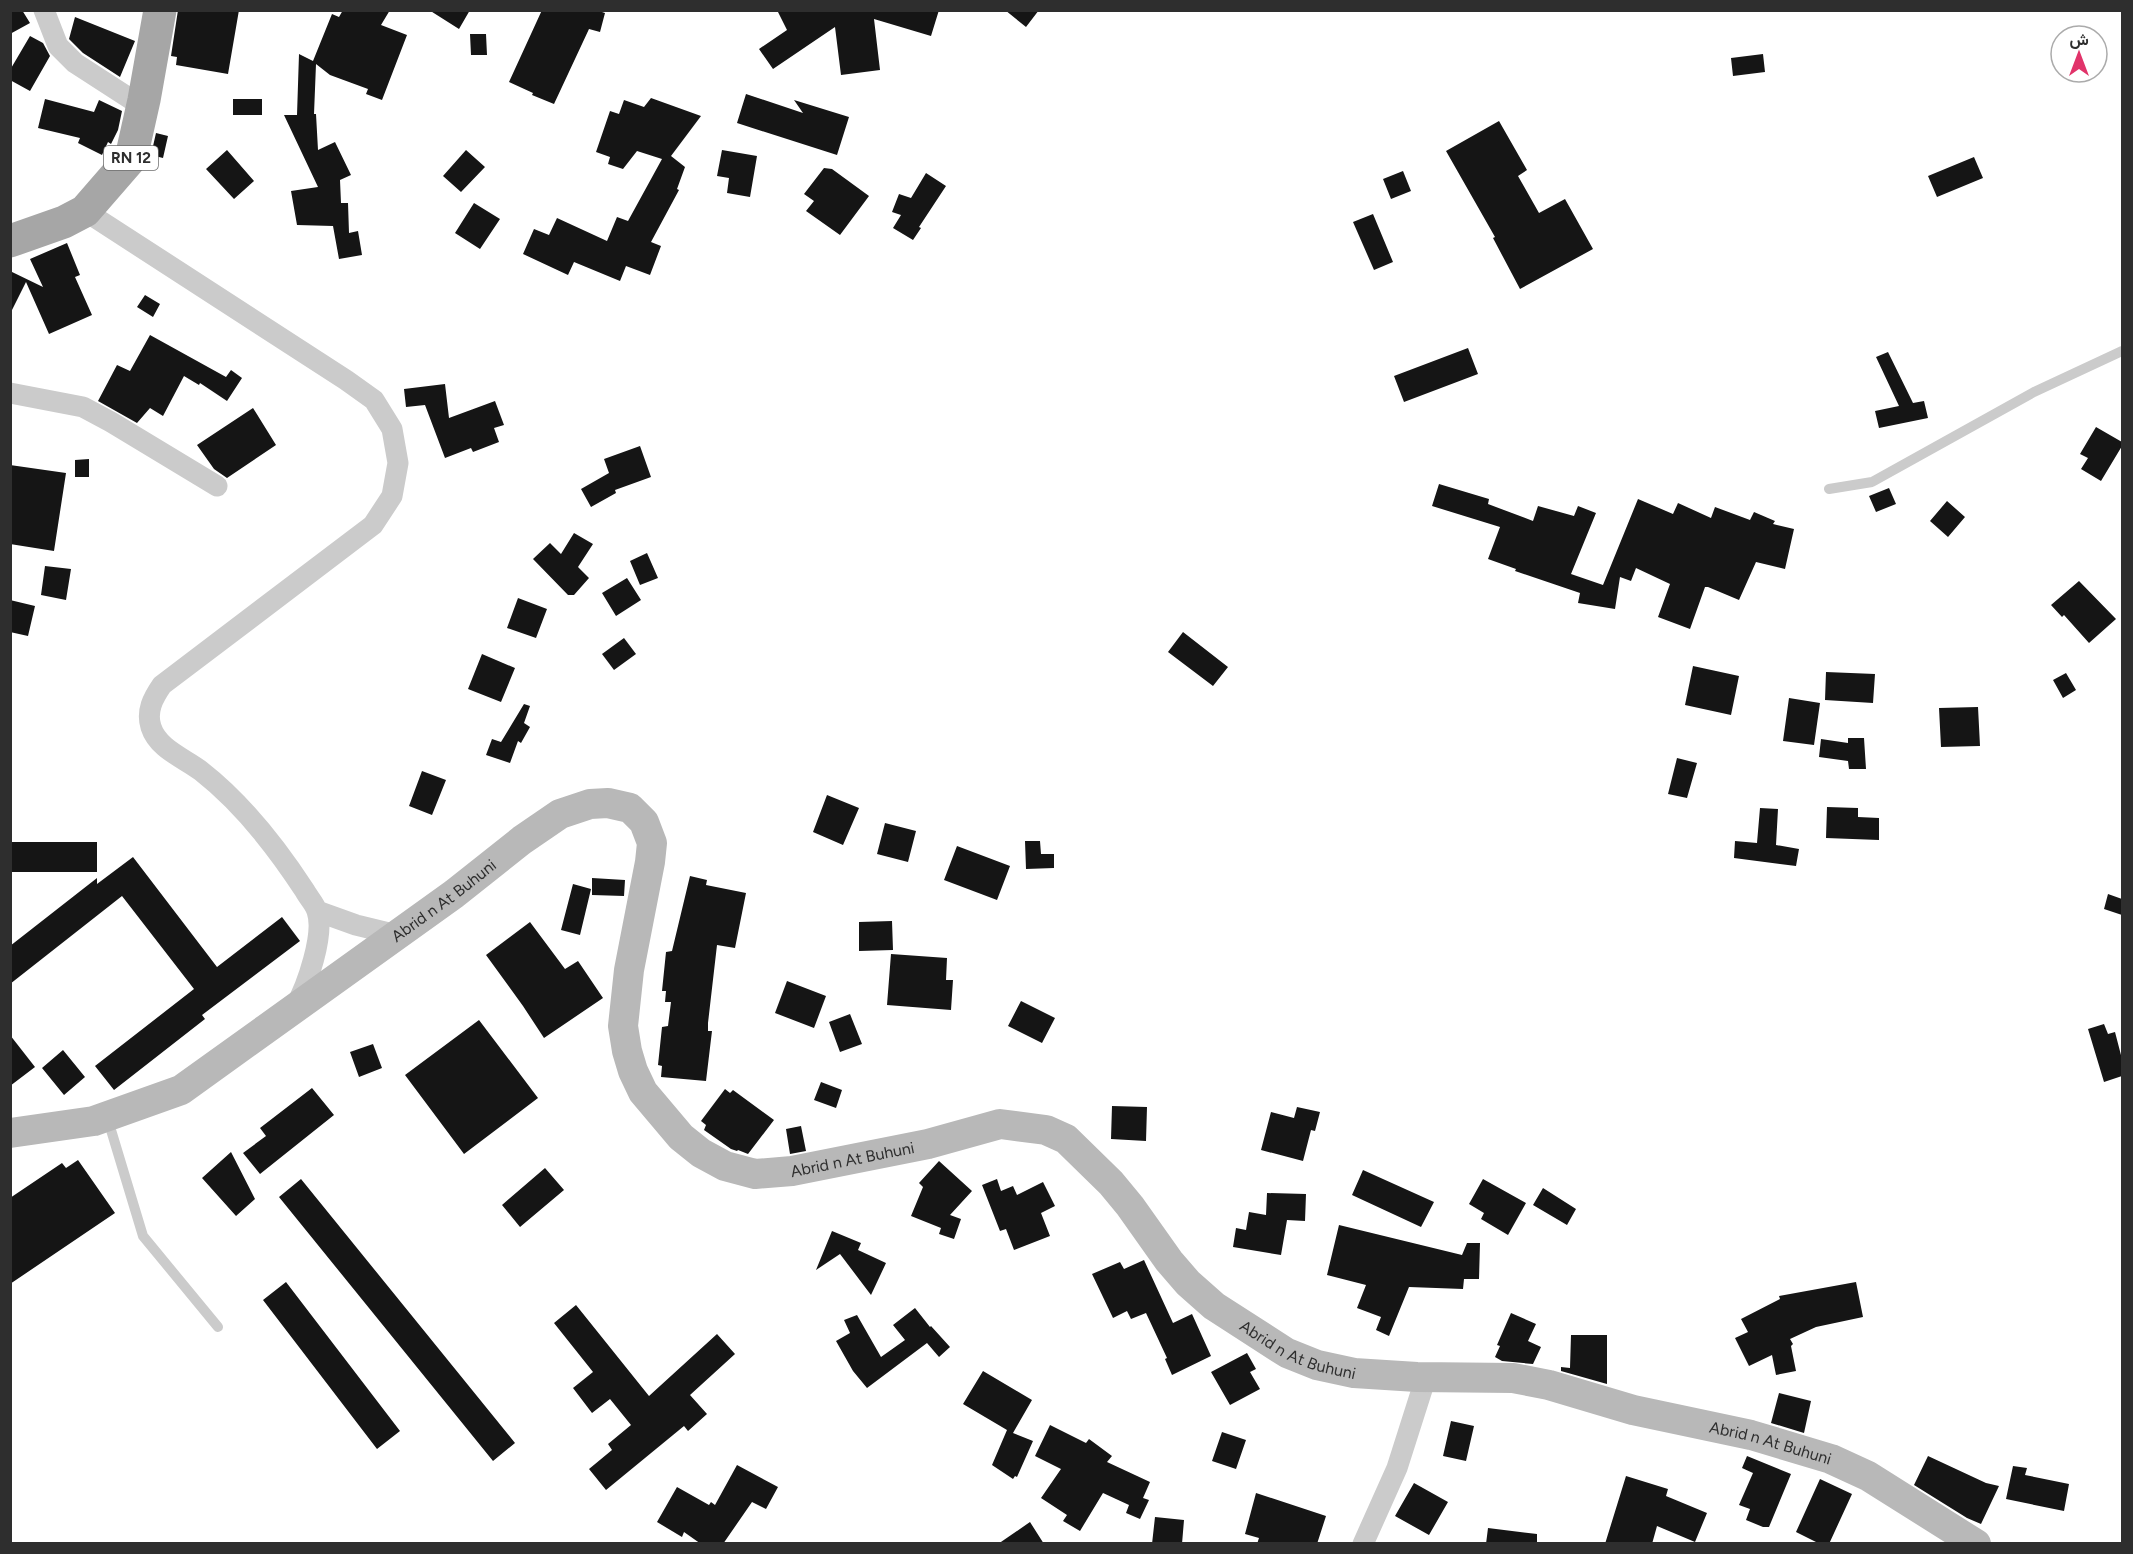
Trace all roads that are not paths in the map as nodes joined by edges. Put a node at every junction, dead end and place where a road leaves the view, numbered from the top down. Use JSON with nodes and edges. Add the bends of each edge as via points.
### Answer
{"nodes":[{"id":1,"x":44,"y":10,"type":"edge"},
{"id":2,"x":160,"y":10,"type":"edge"},
{"id":3,"x":143,"y":108,"type":"junction"},
{"id":4,"x":85,"y":211,"type":"junction"},
{"id":5,"x":10,"y":241,"type":"edge"},
{"id":6,"x":2122,"y":351,"type":"edge"},
{"id":7,"x":10,"y":393,"type":"edge"},
{"id":8,"x":217,"y":486,"type":"dead end"},
{"id":9,"x":1829,"y":489,"type":"dead end"},
{"id":10,"x":317,"y":911,"type":"junction"},
{"id":11,"x":397,"y":935,"type":"junction"},
{"id":12,"x":293,"y":1011,"type":"junction"},
{"id":13,"x":107,"y":1116,"type":"junction"},
{"id":14,"x":10,"y":1133,"type":"edge"},
{"id":15,"x":218,"y":1327,"type":"dead end"},
{"id":16,"x":1426,"y":1377,"type":"junction"},
{"id":17,"x":1363,"y":1544,"type":"edge"},
{"id":18,"x":1976,"y":1544,"type":"edge"}],
"edges":[{"from":1,"to":3,"type":"street","via":[[58,46],[75,63]]},
{"from":2,"to":3,"type":"main road","number":"RN 12"},
{"from":3,"to":4,"type":"main road","number":"RN 12","via":[[131,158]]},
{"from":4,"to":5,"type":"main road","number":"RN 12"},
{"from":4,"to":10,"type":"street","via":[[346,380],[374,400],[392,429],[398,463],[392,496],[373,525],[162,685],[149,713],[159,742],[222,789],[298,880]]},
{"from":6,"to":9,"type":"lane","via":[[2034,392],[1872,482]]},
{"from":7,"to":8,"type":"street","via":[[82,407]]},
{"from":10,"to":11,"type":"street"},
{"from":10,"to":12,"type":"street","via":[[315,953]]},
{"from":11,"to":12,"type":"street","name":"Abrid n At Buhuni"},
{"from":11,"to":16,"type":"street","name":"Abrid n At Buhuni","via":[[560,814],[590,804],[630,808],[644,822],[652,843],[629,970],[623,1026],[627,1051],[643,1092],[681,1137],[701,1153],[725,1166],[755,1174],[792,1171],[928,1144],[1000,1124],[1046,1130],[1066,1139],[1083,1155],[1130,1206],[1188,1283],[1270,1344],[1317,1365],[1354,1373]]},
{"from":12,"to":13,"type":"street","name":"Abrid n At Buhuni","via":[[181,1090]]},
{"from":13,"to":14,"type":"street","name":"Abrid n At Buhuni"},
{"from":13,"to":15,"type":"lane","via":[[143,1236]]},
{"from":16,"to":17,"type":"street","via":[[1394,1476]]},
{"from":16,"to":18,"type":"street","name":"Abrid n At Buhuni","via":[[1513,1378],[1796,1448],[1868,1476]]}]}
